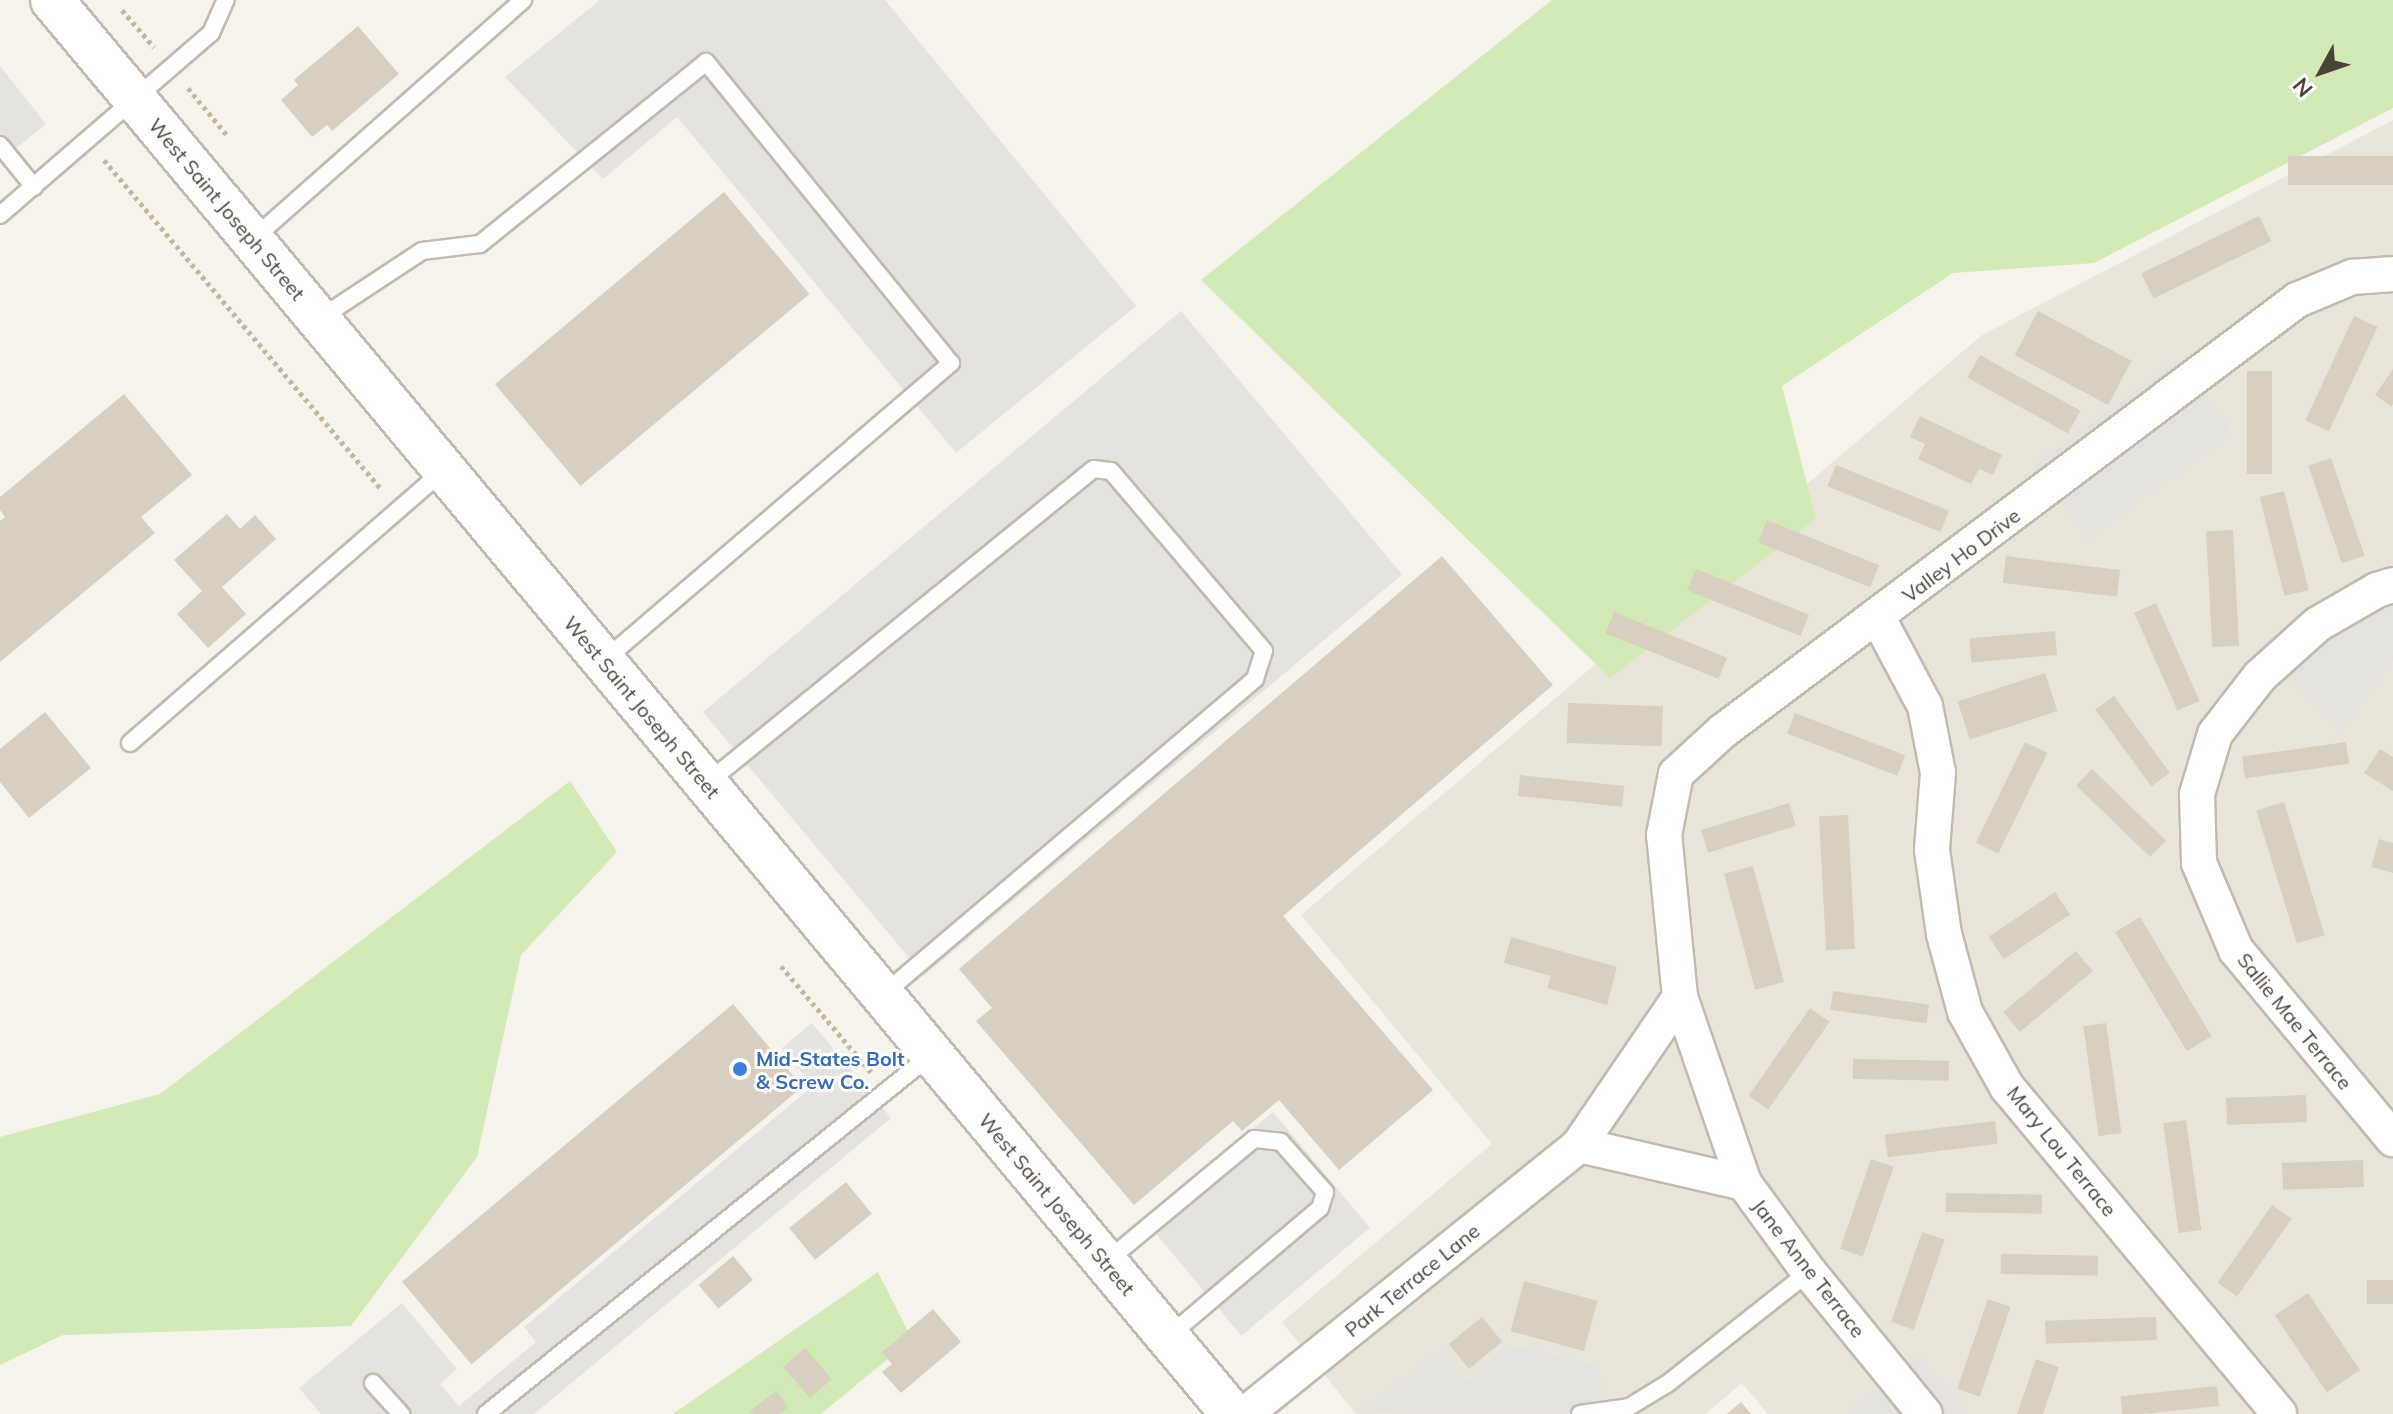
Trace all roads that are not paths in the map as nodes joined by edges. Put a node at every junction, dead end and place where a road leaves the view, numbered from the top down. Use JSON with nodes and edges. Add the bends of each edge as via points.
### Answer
{"nodes":[{"id":1,"x":52,"y":0,"type":"edge"},
{"id":2,"x":226,"y":0,"type":"edge"},
{"id":3,"x":523,"y":0,"type":"edge"},
{"id":4,"x":136,"y":100,"type":"junction"},
{"id":5,"x":0,"y":145,"type":"edge"},
{"id":6,"x":34,"y":187,"type":"junction"},
{"id":7,"x":0,"y":215,"type":"edge"},
{"id":8,"x":252,"y":240,"type":"junction"},
{"id":9,"x":2393,"y":274,"type":"edge"},
{"id":10,"x":319,"y":319,"type":"junction"},
{"id":11,"x":444,"y":470,"type":"junction"},
{"id":12,"x":2385,"y":587,"type":"edge"},
{"id":13,"x":1878,"y":618,"type":"junction"},
{"id":14,"x":604,"y":661,"type":"junction"},
{"id":15,"x":130,"y":743,"type":"dead end"},
{"id":16,"x":706,"y":784,"type":"junction"},
{"id":17,"x":883,"y":996,"type":"junction"},
{"id":18,"x":1680,"y":997,"type":"junction"},
{"id":19,"x":932,"y":1054,"type":"junction"},
{"id":20,"x":2393,"y":1139,"type":"edge"},
{"id":21,"x":1579,"y":1145,"type":"junction"},
{"id":22,"x":1744,"y":1183,"type":"junction"},
{"id":23,"x":1105,"y":1262,"type":"junction"},
{"id":24,"x":1809,"y":1272,"type":"junction"},
{"id":25,"x":1168,"y":1337,"type":"junction"},
{"id":26,"x":373,"y":1383,"type":"dead end"},
{"id":27,"x":401,"y":1414,"type":"edge"},
{"id":28,"x":486,"y":1414,"type":"edge"},
{"id":29,"x":1232,"y":1414,"type":"edge"},
{"id":30,"x":1245,"y":1414,"type":"edge"},
{"id":31,"x":1580,"y":1414,"type":"edge"},
{"id":32,"x":1925,"y":1414,"type":"edge"},
{"id":33,"x":2279,"y":1414,"type":"edge"}],
"edges":[{"from":1,"to":4,"type":"street","name":"West Saint Joseph Street"},
{"from":2,"to":4,"type":"lane","via":[[211,33]]},
{"from":3,"to":8,"type":"lane"},
{"from":4,"to":6,"type":"lane"},
{"from":4,"to":8,"type":"street","name":"West Saint Joseph Street"},
{"from":5,"to":6,"type":"lane"},
{"from":6,"to":7,"type":"lane"},
{"from":8,"to":10,"type":"street","name":"West Saint Joseph Street"},
{"from":9,"to":13,"type":"street","name":"Valley Ho Drive","via":[[2352,277],[2297,300]]},
{"from":10,"to":11,"type":"street","name":"West Saint Joseph Street"},
{"from":10,"to":14,"type":"lane","via":[[422,251],[480,244],[706,62],[951,363]]},
{"from":11,"to":14,"type":"street","name":"West Saint Joseph Street"},
{"from":11,"to":15,"type":"lane"},
{"from":12,"to":20,"type":"street","name":"Sallie Mae Terrace","via":[[2318,624],[2271,666],[2215,734],[2197,794],[2199,863],[2236,950]]},
{"from":13,"to":18,"type":"street","name":"Valley Ho Drive","via":[[1723,731],[1676,774],[1664,835]]},
{"from":13,"to":33,"type":"street","name":"Mary Lou Terrace","via":[[1925,706],[1938,773],[1932,850],[1944,934],[1965,1012],[2007,1087]]},
{"from":14,"to":16,"type":"street","name":"West Saint Joseph Street"},
{"from":16,"to":17,"type":"street","name":"West Saint Joseph Street"},
{"from":16,"to":17,"type":"lane","via":[[1094,469],[1111,471],[1264,651],[1255,679]]},
{"from":17,"to":19,"type":"street","name":"West Saint Joseph Street"},
{"from":18,"to":21,"type":"street"},
{"from":18,"to":22,"type":"street"},
{"from":19,"to":23,"type":"street","name":"West Saint Joseph Street"},
{"from":19,"to":28,"type":"lane"},
{"from":21,"to":22,"type":"street","name":"Jane Anne Terrace"},
{"from":21,"to":30,"type":"street","name":"Park Terrace Lane"},
{"from":22,"to":24,"type":"street","name":"Jane Anne Terrace"},
{"from":23,"to":25,"type":"street","name":"West Saint Joseph Street"},
{"from":23,"to":25,"type":"lane","via":[[1254,1139],[1281,1142],[1325,1192],[1320,1208]]},
{"from":24,"to":31,"type":"lane","via":[[1667,1384],[1629,1407]]},
{"from":24,"to":32,"type":"street","name":"Jane Anne Terrace"},
{"from":25,"to":29,"type":"street","name":"West Saint Joseph Street"},
{"from":26,"to":27,"type":"lane"}]}
